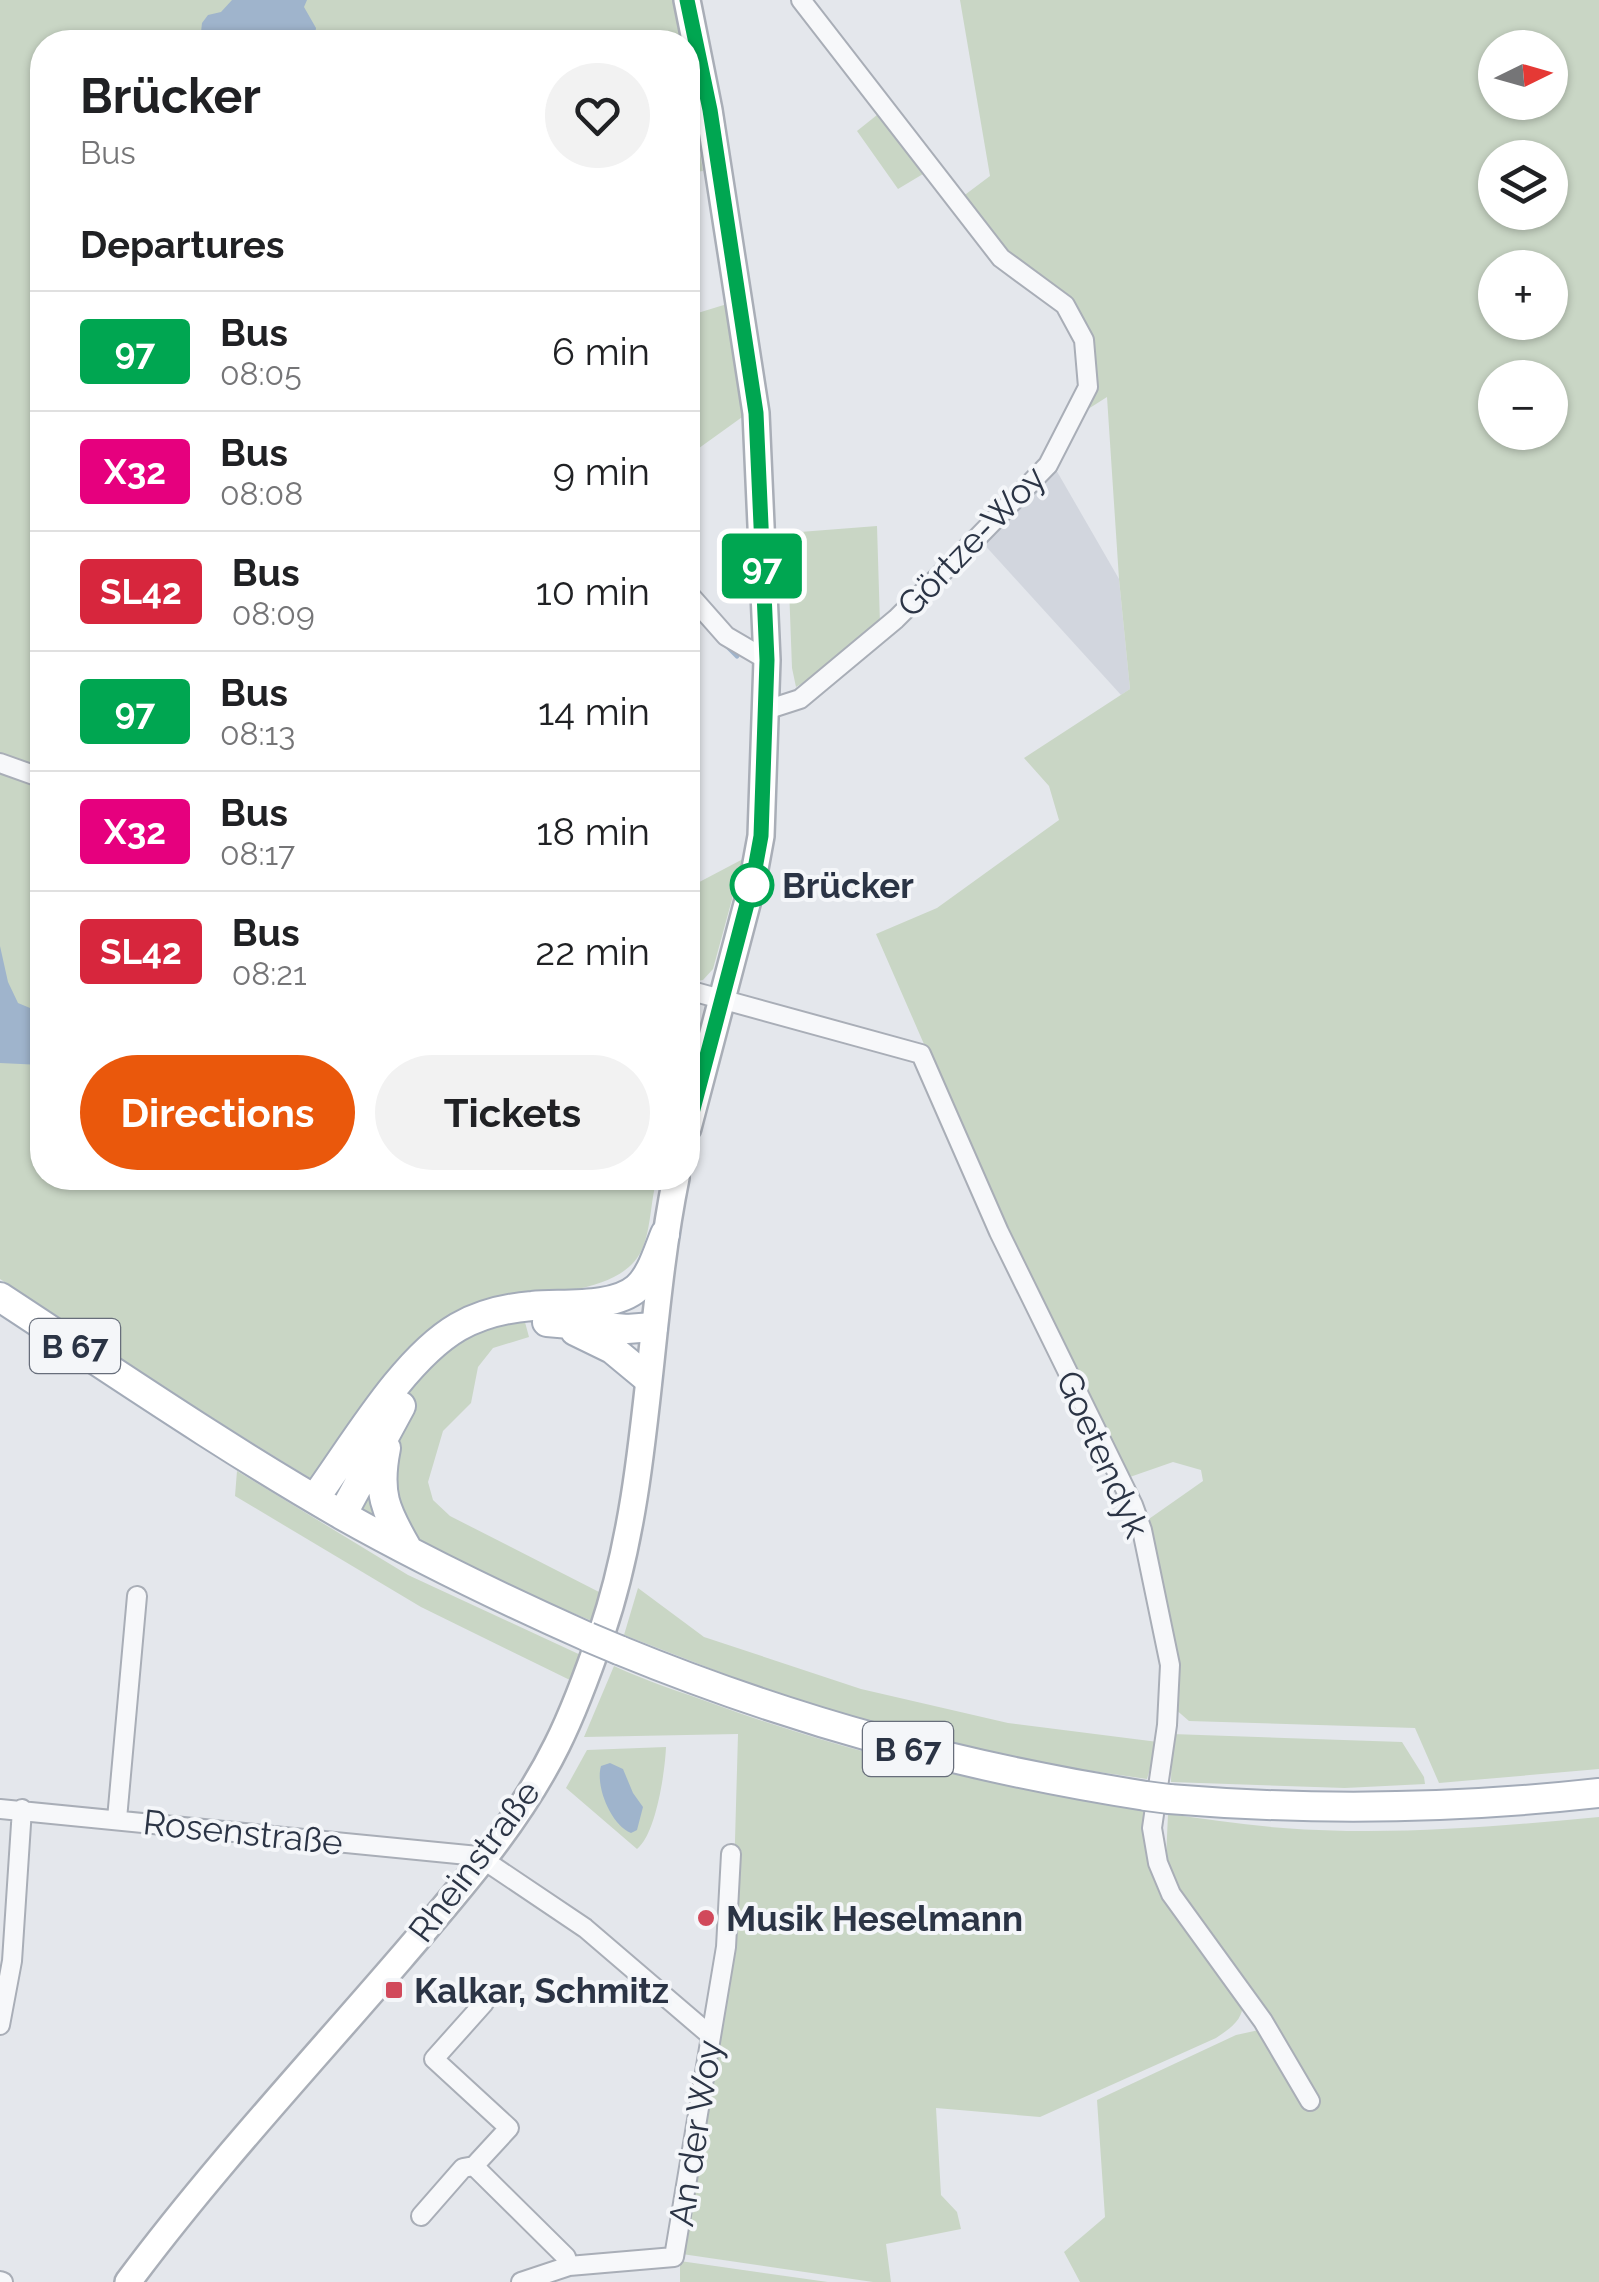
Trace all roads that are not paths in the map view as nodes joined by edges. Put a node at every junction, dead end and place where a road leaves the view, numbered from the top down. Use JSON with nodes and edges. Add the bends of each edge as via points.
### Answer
{"nodes":[{"id":1,"x":687,"y":0,"type":"edge"},
{"id":2,"x":801,"y":0,"type":"edge"},
{"id":3,"x":693,"y":30,"type":"edge"},
{"id":4,"x":700,"y":62,"type":"edge"},
{"id":5,"x":700,"y":607,"type":"edge"},
{"id":6,"x":767,"y":660,"type":"junction"},
{"id":7,"x":766,"y":710,"type":"junction"},
{"id":8,"x":0,"y":763,"type":"edge"},
{"id":9,"x":30,"y":774,"type":"edge"},
{"id":10,"x":700,"y":993,"type":"edge"},
{"id":11,"x":721,"y":999,"type":"junction"},
{"id":12,"x":700,"y":1081,"type":"edge"},
{"id":13,"x":674,"y":1190,"type":"edge"},
{"id":14,"x":665,"y":1234,"type":"junction"},
{"id":15,"x":0,"y":1298,"type":"edge"},
{"id":16,"x":565,"y":1306,"type":"junction"},
{"id":17,"x":540,"y":1321,"type":"junction"},
{"id":18,"x":653,"y":1327,"type":"junction"},
{"id":19,"x":647,"y":1378,"type":"junction"},
{"id":20,"x":390,"y":1424,"type":"junction"},
{"id":21,"x":315,"y":1498,"type":"junction"},
{"id":22,"x":342,"y":1515,"type":"junction"},
{"id":23,"x":408,"y":1550,"type":"junction"},
{"id":24,"x":137,"y":1596,"type":"dead end"},
{"id":25,"x":1599,"y":1793,"type":"edge"},
{"id":26,"x":0,"y":1809,"type":"edge"},
{"id":27,"x":22,"y":1809,"type":"junction"},
{"id":28,"x":117,"y":1819,"type":"junction"},
{"id":29,"x":731,"y":1854,"type":"dead end"},
{"id":30,"x":484,"y":1860,"type":"junction"},
{"id":31,"x":484,"y":2003,"type":"dead end"},
{"id":32,"x":0,"y":2025,"type":"edge"},
{"id":33,"x":710,"y":2036,"type":"junction"},
{"id":34,"x":1310,"y":2102,"type":"dead end"},
{"id":35,"x":474,"y":2166,"type":"junction"},
{"id":36,"x":421,"y":2216,"type":"dead end"},
{"id":37,"x":570,"y":2266,"type":"junction"},
{"id":38,"x":128,"y":2282,"type":"edge"},
{"id":39,"x":521,"y":2282,"type":"edge"}],
"edges":[{"from":1,"to":3,"type":"main road"},
{"from":2,"to":7,"type":"street","name":"Görtze-Woy","via":[[1000,258],[1065,305],[1084,340],[1088,387],[1048,466],[978,537],[896,619],[800,699]]},
{"from":4,"to":6,"type":"main road","via":[[756,413]]},
{"from":5,"to":6,"type":"street","via":[[726,636]]},
{"from":6,"to":7,"type":"main road"},
{"from":7,"to":11,"type":"main road","via":[[761,836]]},
{"from":8,"to":9,"type":"street"},
{"from":10,"to":11,"type":"street","name":"Goetendyk"},
{"from":11,"to":12,"type":"main road"},
{"from":11,"to":34,"type":"street","name":"Goetendyk","via":[[921,1054],[1142,1530],[1170,1665],[1152,1828],[1164,1880],[1290,2062]]},
{"from":13,"to":14,"type":"main road","name":"Rheinstraße"},
{"from":14,"to":16,"type":"main road","via":[[639,1287]]},
{"from":14,"to":18,"type":"main road","name":"Rheinstraße"},
{"from":15,"to":21,"type":"main road","number":"B 67"},
{"from":16,"to":18,"type":"main road"},
{"from":16,"to":21,"type":"main road","via":[[490,1313],[437,1342]]},
{"from":17,"to":18,"type":"main road"},
{"from":17,"to":19,"type":"main road","via":[[612,1349]]},
{"from":17,"to":20,"type":"main road","via":[[490,1325],[446,1346],[422,1370]]},
{"from":18,"to":19,"type":"main road","name":"Rheinstraße"},
{"from":19,"to":30,"type":"main road","name":"Rheinstraße","via":[[628,1519],[603,1630],[556,1748]]},
{"from":20,"to":22,"type":"main road"},
{"from":20,"to":23,"type":"main road","via":[[382,1498]]},
{"from":21,"to":22,"type":"main road","number":"B 67"},
{"from":22,"to":23,"type":"main road","number":"B 67"},
{"from":23,"to":25,"type":"main road","number":"B 67","bridge":true,"via":[[588,1638],[772,1709],[1016,1774],[1246,1806],[1418,1808]]},
{"from":24,"to":28,"type":"street"},
{"from":26,"to":27,"type":"street","name":"Rosenstraße"},
{"from":27,"to":28,"type":"street","name":"Rosenstraße"},
{"from":27,"to":32,"type":"street","via":[[12,1961]]},
{"from":28,"to":30,"type":"street","name":"Rosenstraße"},
{"from":29,"to":33,"type":"street","name":"An der Woy","via":[[726,1947]]},
{"from":30,"to":33,"type":"street","via":[[585,1928]]},
{"from":30,"to":38,"type":"main road","name":"Rheinstraße"},
{"from":31,"to":35,"type":"street","via":[[434,2059],[509,2128]]},
{"from":33,"to":37,"type":"street","name":"An der Woy","via":[[674,2257]]},
{"from":35,"to":36,"type":"street","via":[[463,2168]]},
{"from":35,"to":37,"type":"street"},
{"from":37,"to":39,"type":"street","name":"An der Woy"}]}
